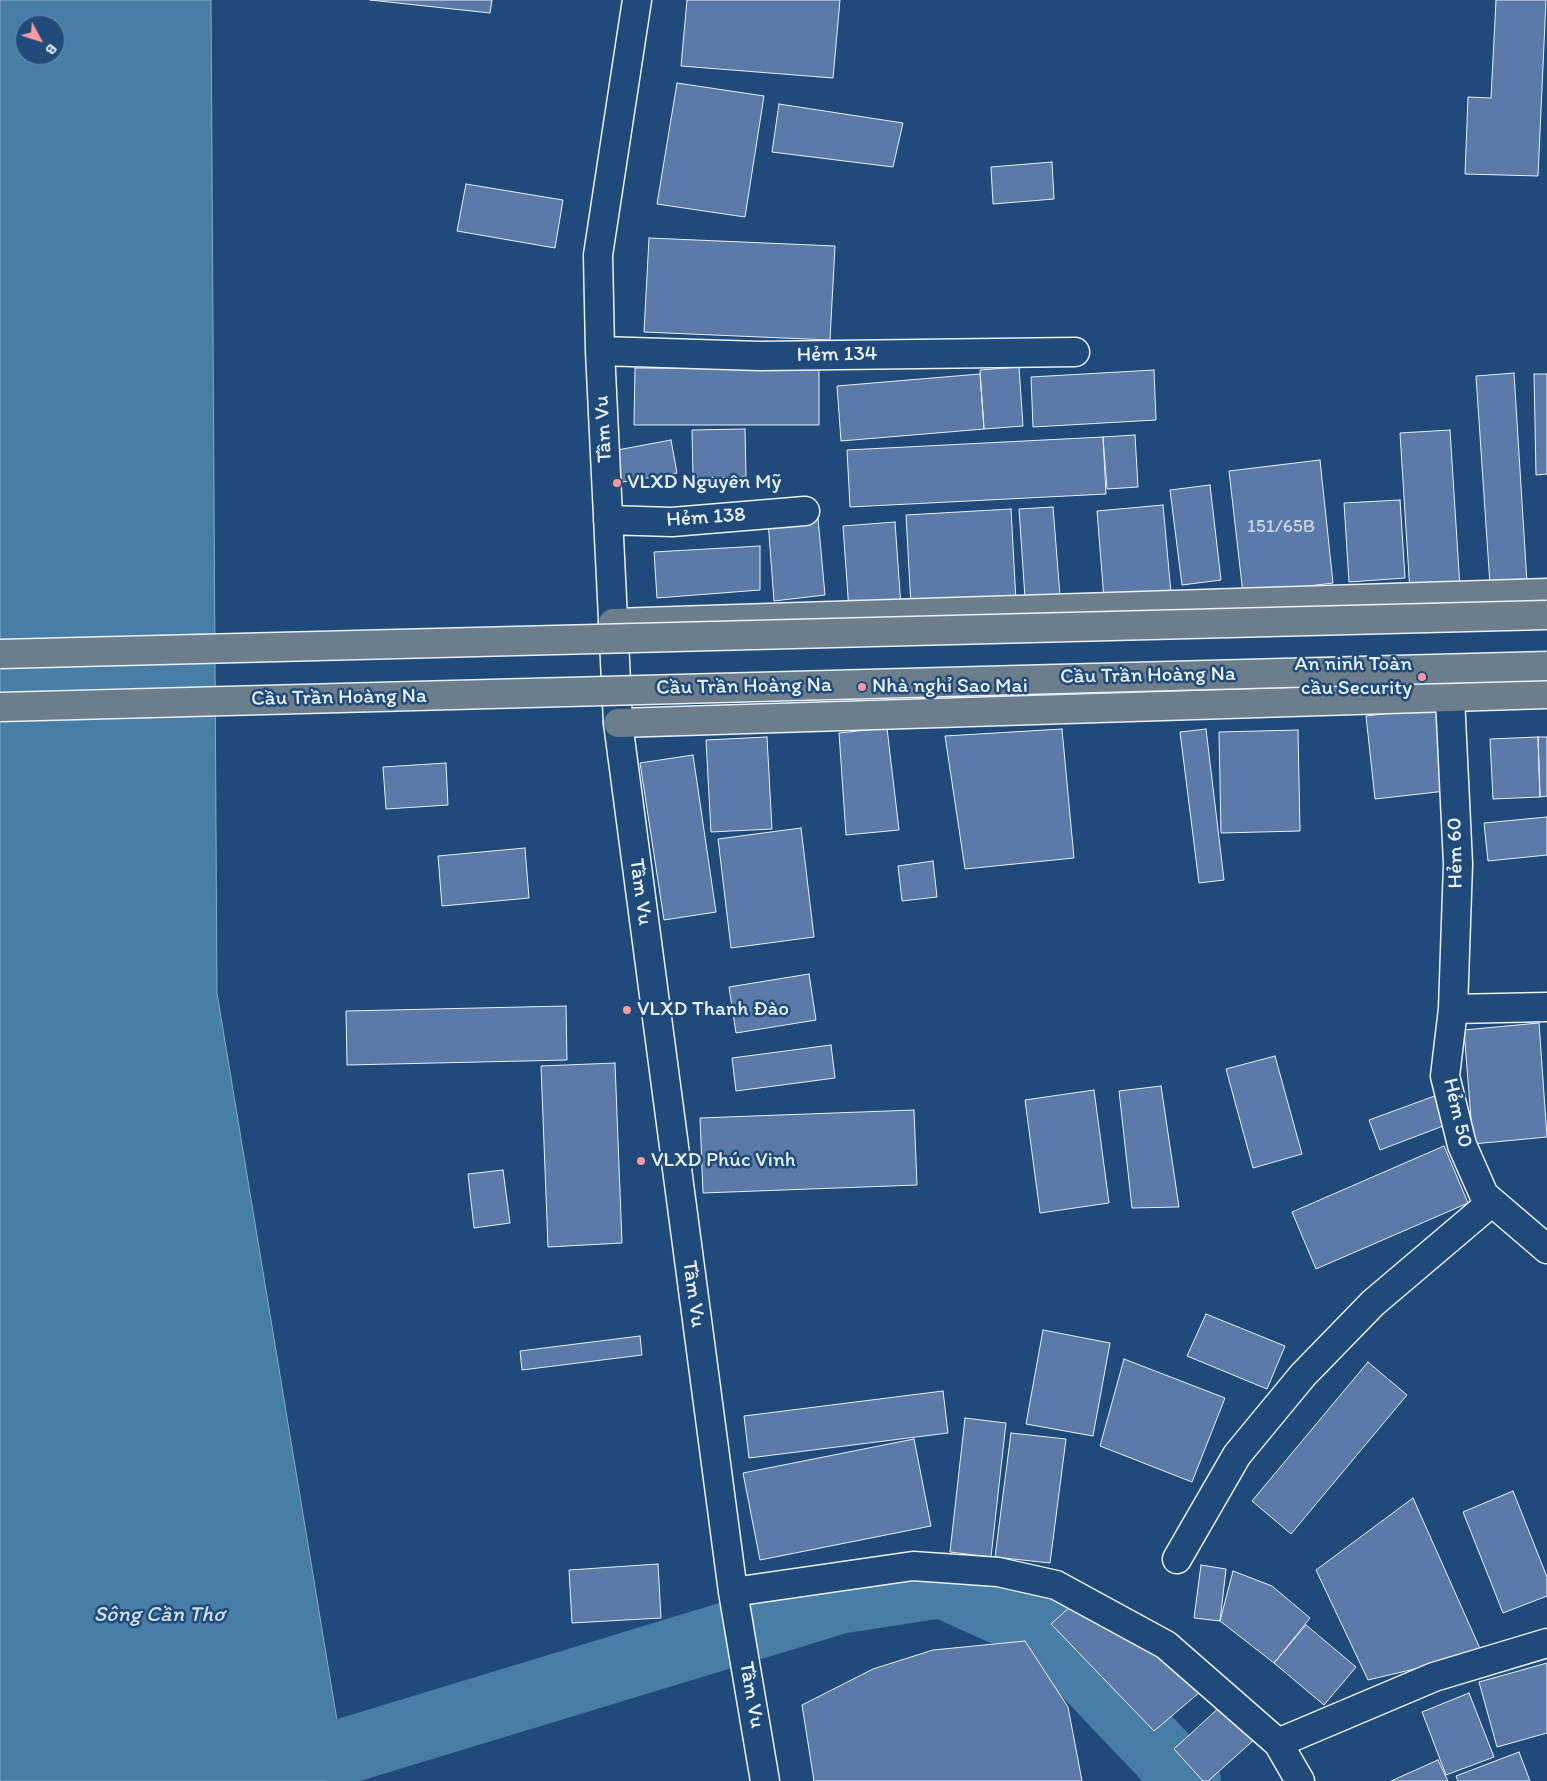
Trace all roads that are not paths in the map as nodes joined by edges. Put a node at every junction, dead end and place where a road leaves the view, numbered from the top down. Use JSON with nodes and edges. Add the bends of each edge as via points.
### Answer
{"nodes":[{"id":1,"x":637,"y":0,"type":"edge"},
{"id":2,"x":600,"y":351,"type":"junction"},
{"id":3,"x":1075,"y":352,"type":"dead end"},
{"id":4,"x":805,"y":511,"type":"dead end"},
{"id":5,"x":608,"y":520,"type":"junction"},
{"id":6,"x":1547,"y":593,"type":"edge"},
{"id":7,"x":1547,"y":616,"type":"edge"},
{"id":8,"x":613,"y":623,"type":"junction"},
{"id":9,"x":0,"y":654,"type":"edge"},
{"id":10,"x":1547,"y":666,"type":"edge"},
{"id":11,"x":1547,"y":694,"type":"edge"},
{"id":12,"x":1450,"y":697,"type":"junction"},
{"id":13,"x":0,"y":706,"type":"edge"},
{"id":14,"x":618,"y":724,"type":"junction"},
{"id":15,"x":1547,"y":1007,"type":"edge"},
{"id":16,"x":1453,"y":1009,"type":"junction"},
{"id":17,"x":1492,"y":1202,"type":"junction"},
{"id":18,"x":1547,"y":1249,"type":"edge"},
{"id":19,"x":1177,"y":1559,"type":"dead end"},
{"id":20,"x":733,"y":1594,"type":"junction"},
{"id":21,"x":1547,"y":1642,"type":"edge"},
{"id":22,"x":1278,"y":1743,"type":"junction"},
{"id":23,"x":764,"y":1774,"type":"edge"},
{"id":24,"x":1300,"y":1781,"type":"edge"}],
"edges":[{"from":1,"to":2,"type":"street","name":"Tầm Vu","via":[[598,254]]},
{"from":2,"to":3,"type":"street","name":"Hẻm 134","via":[[760,356]]},
{"from":2,"to":5,"type":"street","name":"Tầm Vu"},
{"from":4,"to":5,"type":"street","name":"Hẻm 138","via":[[672,522]]},
{"from":5,"to":8,"type":"street","name":"Tầm Vu"},
{"from":6,"to":8,"type":"main road"},
{"from":7,"to":9,"type":"main road","bridge":true},
{"from":8,"to":14,"type":"street","name":"Tầm Vu"},
{"from":10,"to":13,"type":"main road","name":"Cầu Trần Hoàng Na","bridge":true},
{"from":11,"to":12,"type":"main road"},
{"from":12,"to":14,"type":"main road"},
{"from":12,"to":16,"type":"street","name":"Hẻm 60","via":[[1458,864]]},
{"from":14,"to":20,"type":"street","name":"Tầm Vu"},
{"from":15,"to":16,"type":"street"},
{"from":16,"to":17,"type":"street","name":"Hẻm 50","via":[[1445,1076],[1462,1145],[1484,1195]]},
{"from":17,"to":18,"type":"street","name":"Hẻm 50"},
{"from":17,"to":19,"type":"street","via":[[1372,1303],[1303,1375],[1237,1455]]},
{"from":20,"to":22,"type":"street","via":[[913,1566],[998,1572],[1056,1585],[1166,1645]]},
{"from":20,"to":23,"type":"street","name":"Tầm Vu"},
{"from":21,"to":22,"type":"street","via":[[1434,1677]]},
{"from":22,"to":24,"type":"street"}]}
